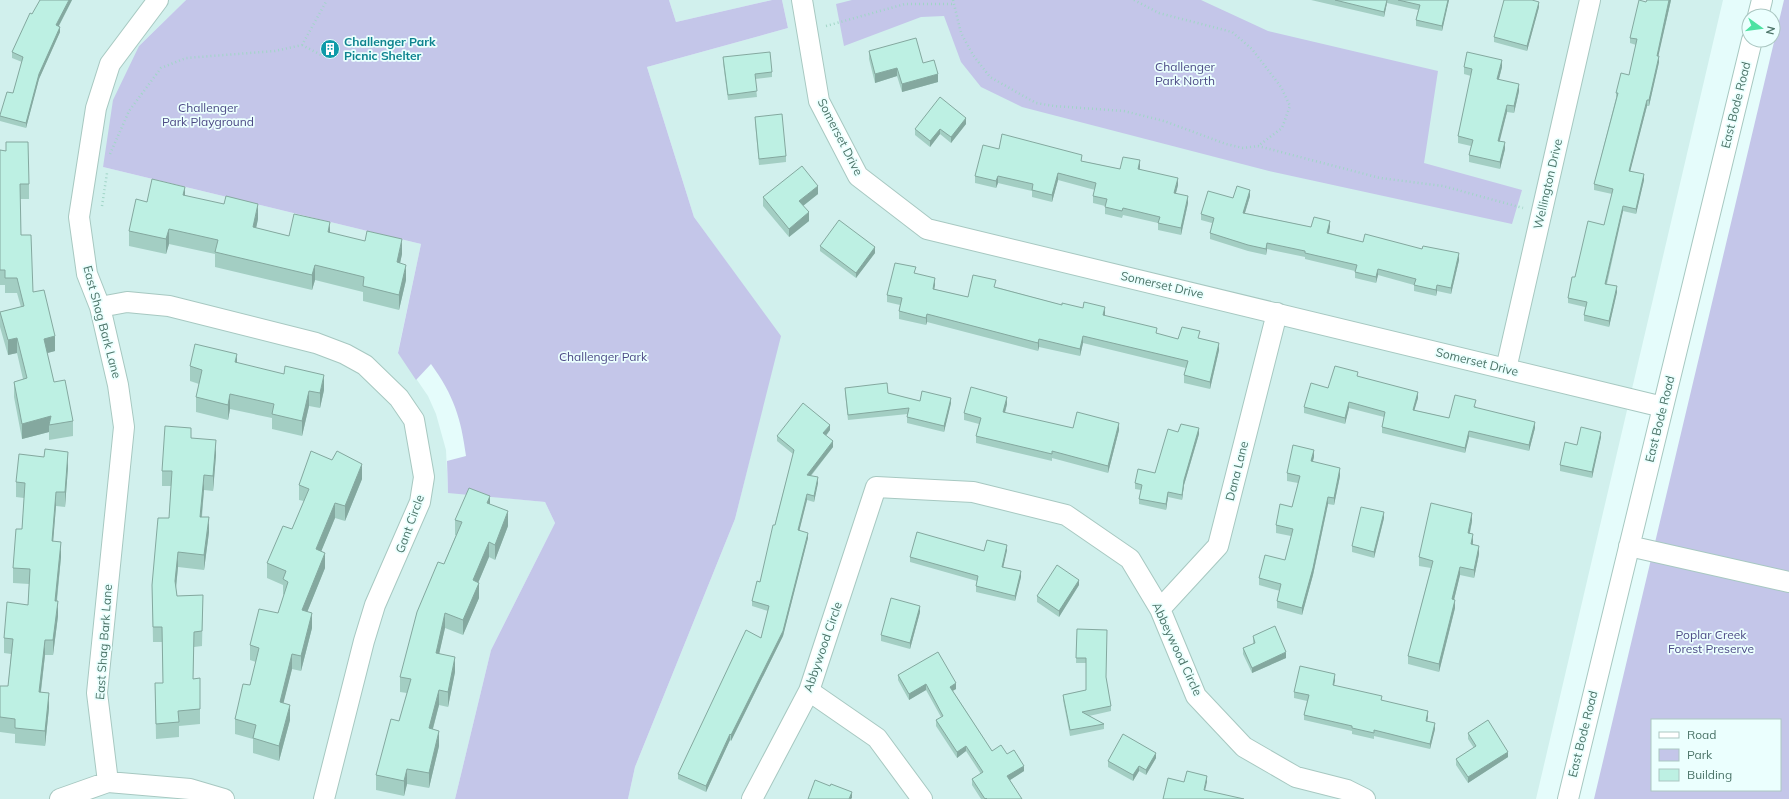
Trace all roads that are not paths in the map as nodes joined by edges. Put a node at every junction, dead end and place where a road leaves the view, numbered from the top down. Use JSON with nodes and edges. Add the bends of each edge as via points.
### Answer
{"nodes":[{"id":1,"x":158,"y":0,"type":"edge"},
{"id":2,"x":802,"y":0,"type":"edge"},
{"id":3,"x":1590,"y":0,"type":"edge"},
{"id":4,"x":1750,"y":48,"type":"edge"},
{"id":5,"x":100,"y":307,"type":"junction"},
{"id":6,"x":1277,"y":313,"type":"junction"},
{"id":7,"x":1506,"y":369,"type":"junction"},
{"id":8,"x":1663,"y":406,"type":"junction"},
{"id":9,"x":876,"y":487,"type":"joint"},
{"id":10,"x":1629,"y":546,"type":"junction"},
{"id":11,"x":1789,"y":582,"type":"edge"},
{"id":12,"x":1160,"y":609,"type":"junction"},
{"id":13,"x":809,"y":691,"type":"junction"},
{"id":14,"x":108,"y":782,"type":"junction"},
{"id":15,"x":60,"y":799,"type":"edge"},
{"id":16,"x":224,"y":799,"type":"edge"},
{"id":17,"x":324,"y":799,"type":"edge"},
{"id":18,"x":752,"y":799,"type":"edge"},
{"id":19,"x":922,"y":799,"type":"edge"},
{"id":20,"x":1365,"y":799,"type":"edge"},
{"id":21,"x":1568,"y":799,"type":"edge"}],
"edges":[{"from":1,"to":5,"type":"street","name":"East Shag Bark Lane","via":[[110,64],[96,108],[79,217],[88,274]]},
{"from":2,"to":6,"type":"street","name":"Somerset Drive","via":[[819,101],[858,176],[927,229]]},
{"from":3,"to":7,"type":"street","name":"Wellington Drive"},
{"from":4,"to":8,"type":"street","name":"East Bode Road"},
{"from":5,"to":14,"type":"street","name":"East Shag Bark Lane","via":[[118,385],[124,427],[97,693]]},
{"from":5,"to":17,"type":"street","name":"Gant Circle","via":[[127,302],[169,306],[316,343],[365,365],[399,398],[414,420],[424,477],[420,502],[376,605],[362,649]]},
{"from":6,"to":7,"type":"street","name":"Somerset Drive"},
{"from":6,"to":12,"type":"street","name":"Dana Lane","via":[[1218,546]]},
{"from":7,"to":8,"type":"street","name":"Somerset Drive"},
{"from":8,"to":10,"type":"street","name":"East Bode Road"},
{"from":9,"to":12,"type":"street","name":"Abbeywood Circle","via":[[973,492],[1066,515],[1130,559]]},
{"from":9,"to":13,"type":"street","name":"Abbywood Circle"},
{"from":10,"to":11,"type":"street"},
{"from":10,"to":21,"type":"street","name":"East Bode Road"},
{"from":12,"to":20,"type":"street","name":"Abbeywood Circle","via":[[1196,696],[1244,747],[1296,777],[1347,790]]},
{"from":13,"to":18,"type":"street","name":"Abbywood Circle"},
{"from":13,"to":19,"type":"street","via":[[877,738]]},
{"from":14,"to":15,"type":"street"},
{"from":14,"to":16,"type":"street","via":[[190,789]]}]}
